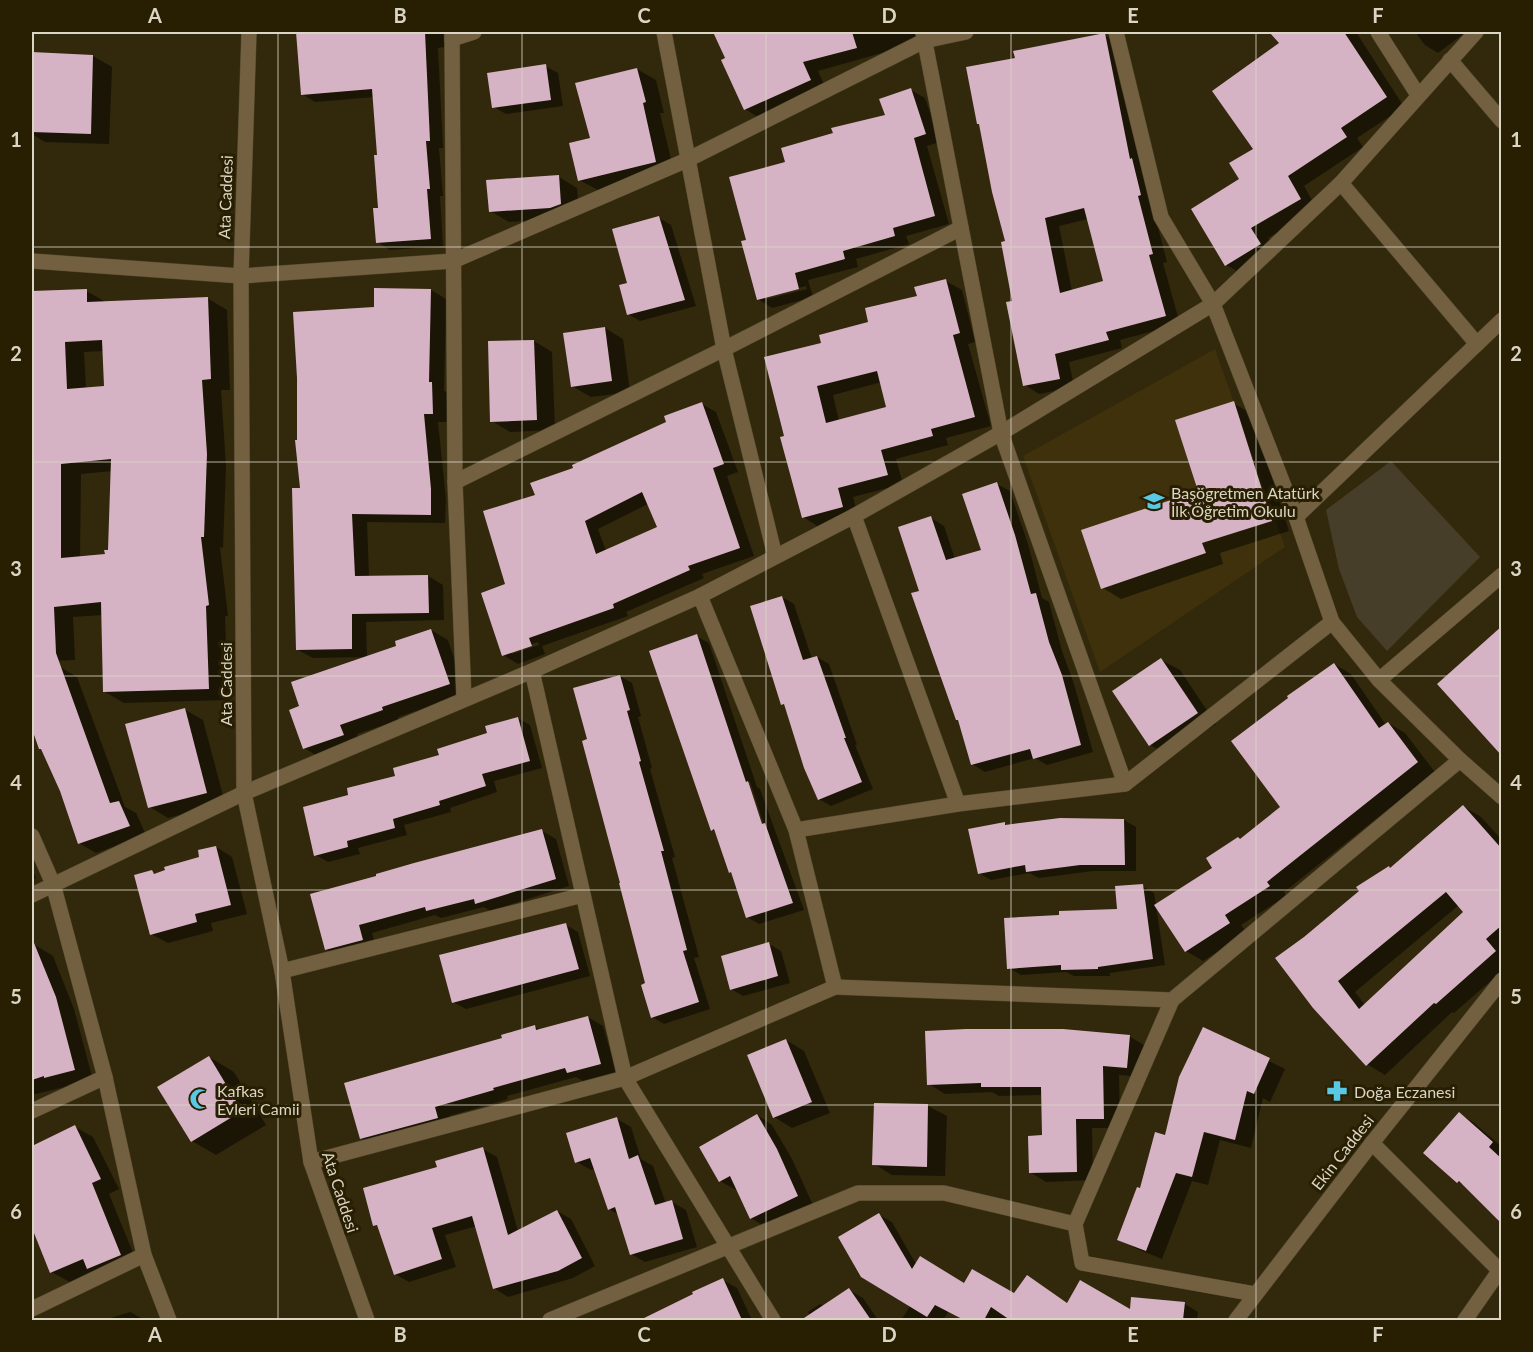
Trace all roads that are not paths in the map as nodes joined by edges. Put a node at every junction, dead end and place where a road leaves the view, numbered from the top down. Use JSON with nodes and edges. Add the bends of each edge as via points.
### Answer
{"nodes":[{"id":1,"x":249,"y":32,"type":"edge"},
{"id":2,"x":474,"y":32,"type":"edge"},
{"id":3,"x":664,"y":32,"type":"edge"},
{"id":4,"x":966,"y":32,"type":"edge"},
{"id":5,"x":1116,"y":32,"type":"edge"},
{"id":6,"x":1378,"y":32,"type":"edge"},
{"id":7,"x":1476,"y":32,"type":"edge"},
{"id":8,"x":452,"y":35,"type":"edge"},
{"id":9,"x":923,"y":36,"type":"edge"},
{"id":10,"x":1450,"y":60,"type":"junction"},
{"id":11,"x":1418,"y":95,"type":"junction"},
{"id":12,"x":1502,"y":121,"type":"edge"},
{"id":13,"x":687,"y":160,"type":"junction"},
{"id":14,"x":1341,"y":183,"type":"junction"},
{"id":15,"x":961,"y":228,"type":"junction"},
{"id":16,"x":32,"y":261,"type":"edge"},
{"id":17,"x":453,"y":261,"type":"junction"},
{"id":18,"x":241,"y":276,"type":"junction"},
{"id":19,"x":1213,"y":304,"type":"junction"},
{"id":20,"x":1502,"y":320,"type":"edge"},
{"id":21,"x":1477,"y":344,"type":"junction"},
{"id":22,"x":724,"y":349,"type":"junction"},
{"id":23,"x":1000,"y":433,"type":"junction"},
{"id":24,"x":455,"y":482,"type":"junction"},
{"id":25,"x":854,"y":516,"type":"junction"},
{"id":26,"x":1296,"y":517,"type":"junction"},
{"id":27,"x":775,"y":556,"type":"junction"},
{"id":28,"x":1502,"y":575,"type":"edge"},
{"id":29,"x":700,"y":596,"type":"junction"},
{"id":30,"x":1332,"y":622,"type":"junction"},
{"id":31,"x":532,"y":671,"type":"junction"},
{"id":32,"x":1379,"y":680,"type":"junction"},
{"id":33,"x":464,"y":699,"type":"junction"},
{"id":34,"x":1460,"y":760,"type":"junction"},
{"id":35,"x":1125,"y":784,"type":"junction"},
{"id":36,"x":244,"y":793,"type":"junction"},
{"id":37,"x":1502,"y":797,"type":"edge"},
{"id":38,"x":958,"y":804,"type":"junction"},
{"id":39,"x":796,"y":830,"type":"junction"},
{"id":40,"x":32,"y":836,"type":"edge"},
{"id":41,"x":52,"y":885,"type":"junction"},
{"id":42,"x":32,"y":895,"type":"edge"},
{"id":43,"x":583,"y":895,"type":"junction"},
{"id":44,"x":282,"y":971,"type":"junction"},
{"id":45,"x":1502,"y":980,"type":"edge"},
{"id":46,"x":835,"y":987,"type":"junction"},
{"id":47,"x":1172,"y":1000,"type":"junction"},
{"id":48,"x":105,"y":1077,"type":"junction"},
{"id":49,"x":625,"y":1078,"type":"junction"},
{"id":50,"x":32,"y":1111,"type":"edge"},
{"id":51,"x":1372,"y":1143,"type":"junction"},
{"id":52,"x":311,"y":1162,"type":"junction"},
{"id":53,"x":1076,"y":1224,"type":"junction"},
{"id":54,"x":729,"y":1248,"type":"junction"},
{"id":55,"x":144,"y":1255,"type":"junction"},
{"id":56,"x":1500,"y":1269,"type":"edge"},
{"id":57,"x":1255,"y":1294,"type":"junction"},
{"id":58,"x":32,"y":1309,"type":"edge"},
{"id":59,"x":169,"y":1320,"type":"edge"},
{"id":60,"x":367,"y":1320,"type":"edge"},
{"id":61,"x":550,"y":1320,"type":"edge"},
{"id":62,"x":773,"y":1320,"type":"edge"},
{"id":63,"x":1236,"y":1320,"type":"edge"},
{"id":64,"x":1465,"y":1320,"type":"edge"}],
"edges":[{"from":1,"to":18,"type":"street","name":"Ata Caddesi"},
{"from":2,"to":8,"type":"street"},
{"from":3,"to":13,"type":"street"},
{"from":4,"to":9,"type":"street"},
{"from":5,"to":19,"type":"street","via":[[1161,217]]},
{"from":6,"to":11,"type":"street"},
{"from":7,"to":10,"type":"street"},
{"from":8,"to":17,"type":"street"},
{"from":9,"to":13,"type":"street"},
{"from":9,"to":15,"type":"street"},
{"from":10,"to":11,"type":"street"},
{"from":10,"to":12,"type":"street"},
{"from":11,"to":14,"type":"street"},
{"from":13,"to":17,"type":"street"},
{"from":13,"to":22,"type":"street"},
{"from":14,"to":19,"type":"street"},
{"from":14,"to":21,"type":"street"},
{"from":15,"to":22,"type":"street"},
{"from":15,"to":23,"type":"street"},
{"from":16,"to":18,"type":"street"},
{"from":17,"to":18,"type":"street"},
{"from":17,"to":24,"type":"street"},
{"from":18,"to":36,"type":"street","name":"Ata Caddesi"},
{"from":19,"to":23,"type":"street"},
{"from":19,"to":26,"type":"street"},
{"from":20,"to":21,"type":"street"},
{"from":21,"to":26,"type":"street"},
{"from":22,"to":24,"type":"street"},
{"from":22,"to":27,"type":"street"},
{"from":23,"to":25,"type":"street"},
{"from":23,"to":35,"type":"street"},
{"from":24,"to":33,"type":"street"},
{"from":25,"to":27,"type":"street"},
{"from":25,"to":38,"type":"street"},
{"from":26,"to":30,"type":"street"},
{"from":27,"to":29,"type":"street"},
{"from":28,"to":32,"type":"street"},
{"from":29,"to":31,"type":"street"},
{"from":29,"to":39,"type":"street"},
{"from":30,"to":32,"type":"street"},
{"from":30,"to":35,"type":"street"},
{"from":31,"to":33,"type":"street"},
{"from":31,"to":43,"type":"street"},
{"from":32,"to":34,"type":"street"},
{"from":33,"to":36,"type":"street"},
{"from":34,"to":37,"type":"street"},
{"from":34,"to":47,"type":"street"},
{"from":35,"to":38,"type":"street"},
{"from":36,"to":41,"type":"street"},
{"from":36,"to":44,"type":"street","name":"Ata Caddesi"},
{"from":38,"to":39,"type":"street"},
{"from":39,"to":46,"type":"street"},
{"from":40,"to":41,"type":"street"},
{"from":41,"to":42,"type":"street"},
{"from":41,"to":48,"type":"street"},
{"from":43,"to":44,"type":"street"},
{"from":43,"to":49,"type":"street"},
{"from":44,"to":52,"type":"street","name":"Ata Caddesi"},
{"from":45,"to":51,"type":"street","name":"Ekin Caddesi"},
{"from":46,"to":47,"type":"street"},
{"from":46,"to":49,"type":"street"},
{"from":47,"to":53,"type":"street"},
{"from":48,"to":50,"type":"street"},
{"from":48,"to":55,"type":"street"},
{"from":49,"to":52,"type":"street"},
{"from":49,"to":54,"type":"street"},
{"from":51,"to":56,"type":"street"},
{"from":51,"to":57,"type":"street","name":"Ekin Caddesi"},
{"from":52,"to":60,"type":"street","name":"Ata Caddesi"},
{"from":53,"to":54,"type":"street","via":[[944,1193],[858,1192]]},
{"from":53,"to":57,"type":"street","via":[[1082,1263]]},
{"from":54,"to":61,"type":"street"},
{"from":54,"to":62,"type":"street"},
{"from":55,"to":58,"type":"street"},
{"from":55,"to":59,"type":"street"},
{"from":56,"to":64,"type":"street"},
{"from":57,"to":63,"type":"street","name":"Ekin Caddesi"}]}
